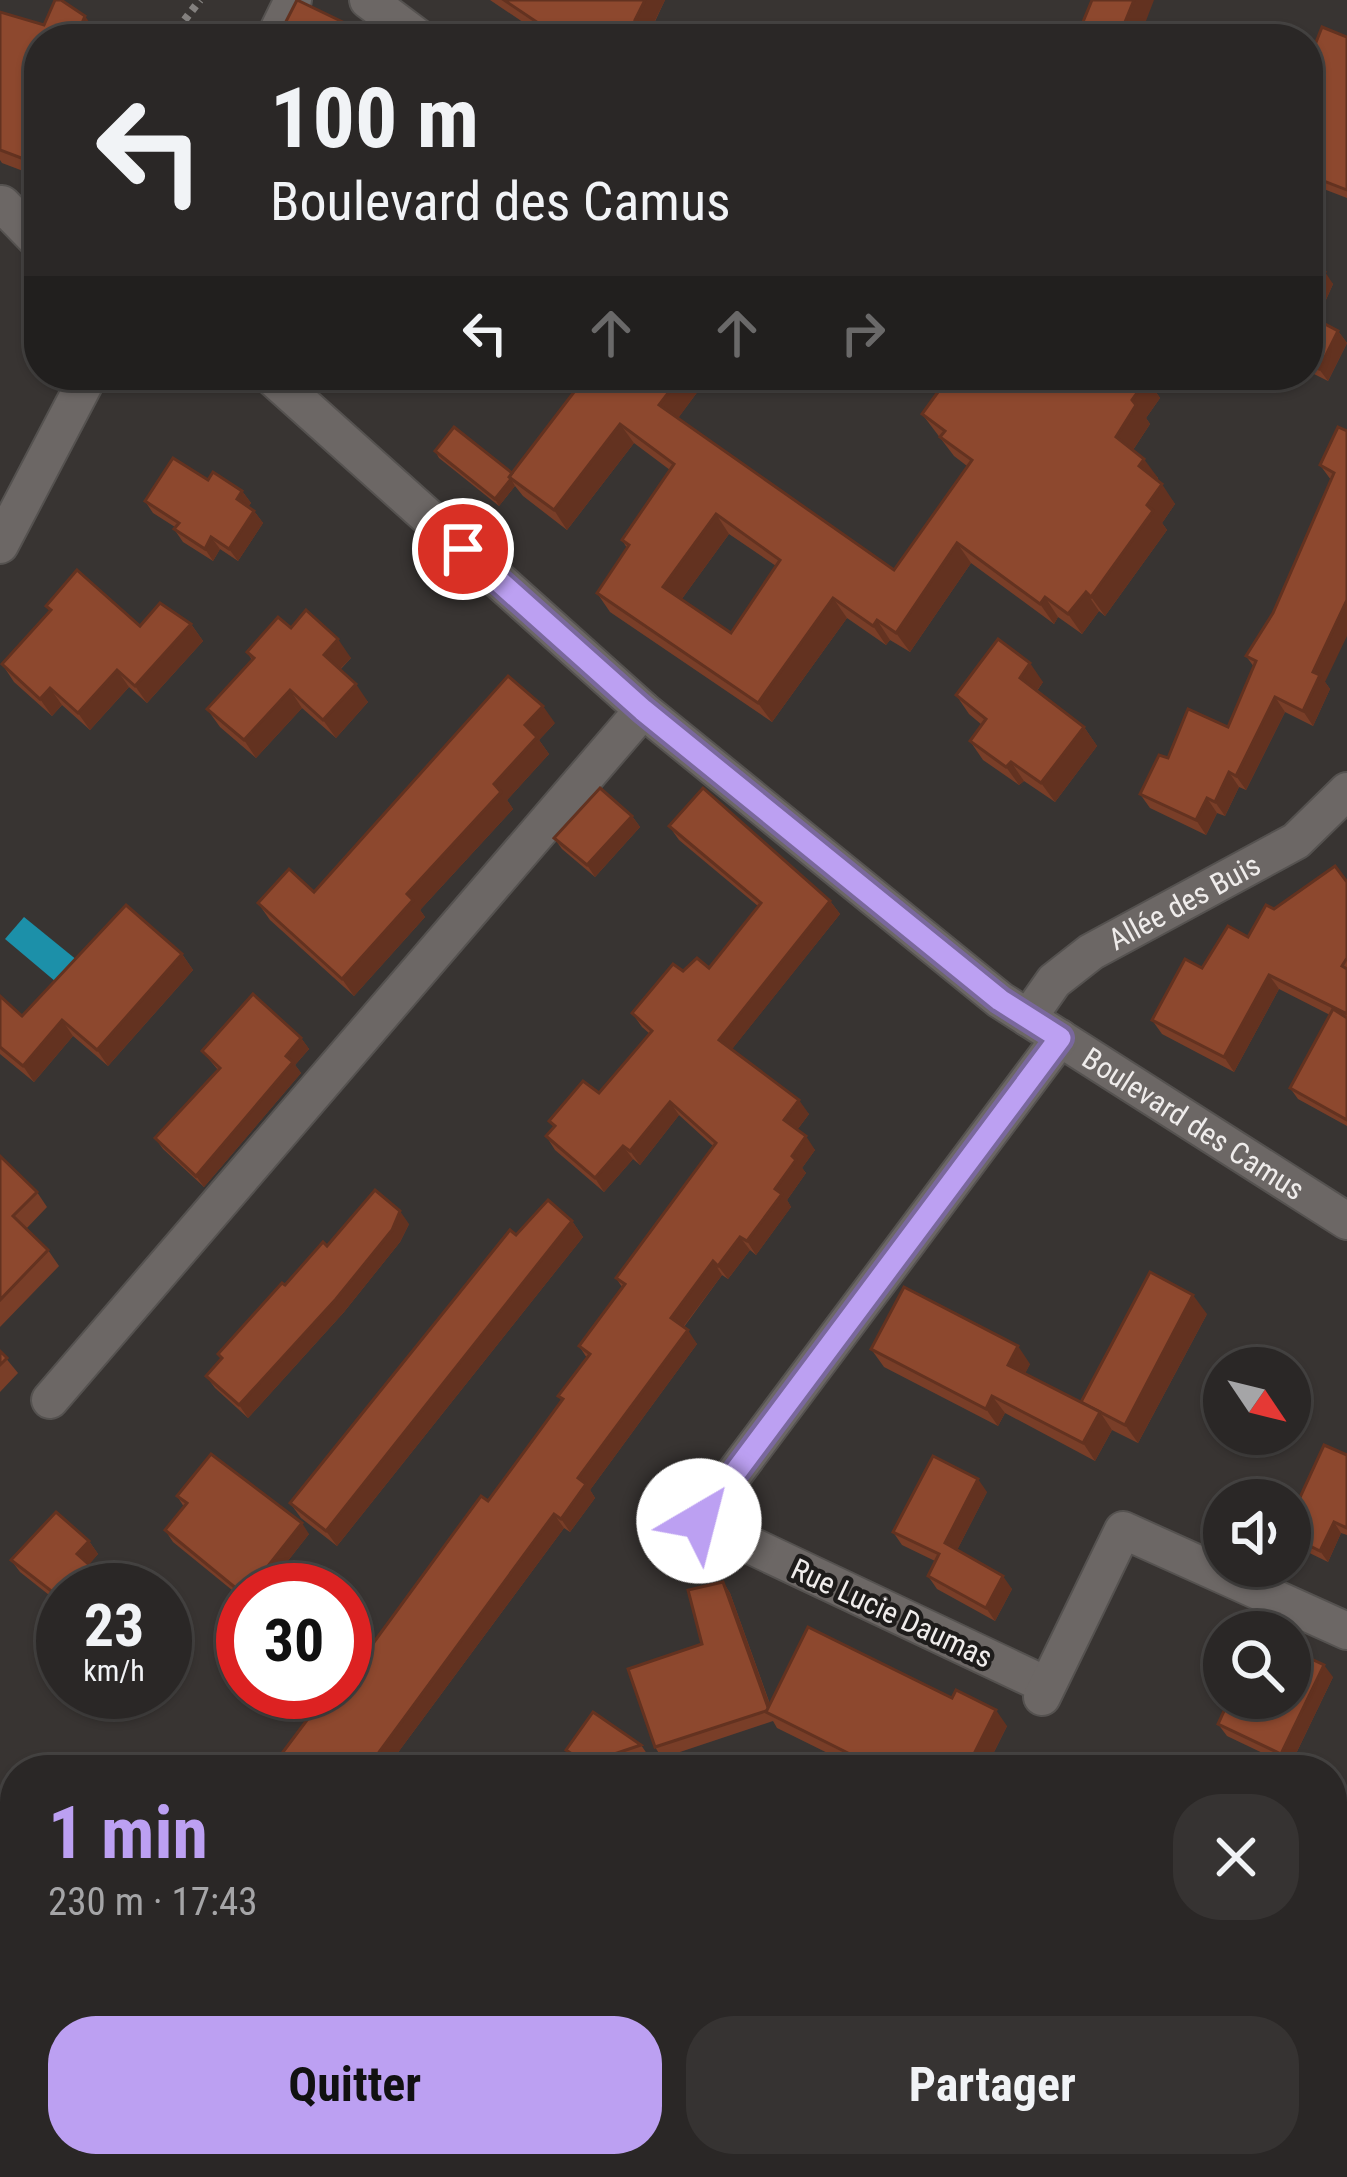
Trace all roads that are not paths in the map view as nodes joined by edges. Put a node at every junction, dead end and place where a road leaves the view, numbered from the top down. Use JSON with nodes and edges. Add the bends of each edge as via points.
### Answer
{"nodes":[{"id":1,"x":368,"y":0,"type":"edge"},
{"id":2,"x":400,"y":24,"type":"edge"},
{"id":3,"x":1,"y":204,"type":"edge"},
{"id":4,"x":24,"y":227,"type":"edge"},
{"id":5,"x":81,"y":390,"type":"edge"},
{"id":6,"x":300,"y":390,"type":"edge"},
{"id":7,"x":0,"y":545,"type":"edge"},
{"id":8,"x":643,"y":710,"type":"junction"},
{"id":9,"x":1347,"y":791,"type":"edge"},
{"id":10,"x":1028,"y":1018,"type":"junction"},
{"id":11,"x":1060,"y":1038,"type":"junction"},
{"id":12,"x":1347,"y":1221,"type":"edge"},
{"id":13,"x":50,"y":1400,"type":"dead end"},
{"id":14,"x":1347,"y":1631,"type":"edge"}],
"edges":[{"from":1,"to":2,"type":"street"},
{"from":3,"to":4,"type":"street"},
{"from":5,"to":7,"type":"street"},
{"from":6,"to":8,"type":"street","name":"Boulevard des Camus"},
{"from":8,"to":10,"type":"street","name":"Boulevard des Camus","via":[[927,919]]},
{"from":8,"to":13,"type":"street"},
{"from":9,"to":10,"type":"street","name":"Allée des Buis","via":[[1296,841],[1091,952],[1054,982]]},
{"from":10,"to":11,"type":"street","name":"Boulevard des Camus"},
{"from":11,"to":12,"type":"street","name":"Boulevard des Camus"},
{"from":11,"to":14,"type":"street","name":"Rue Lucie Daumas","via":[[699,1521],[1044,1691],[1123,1530]]}]}
